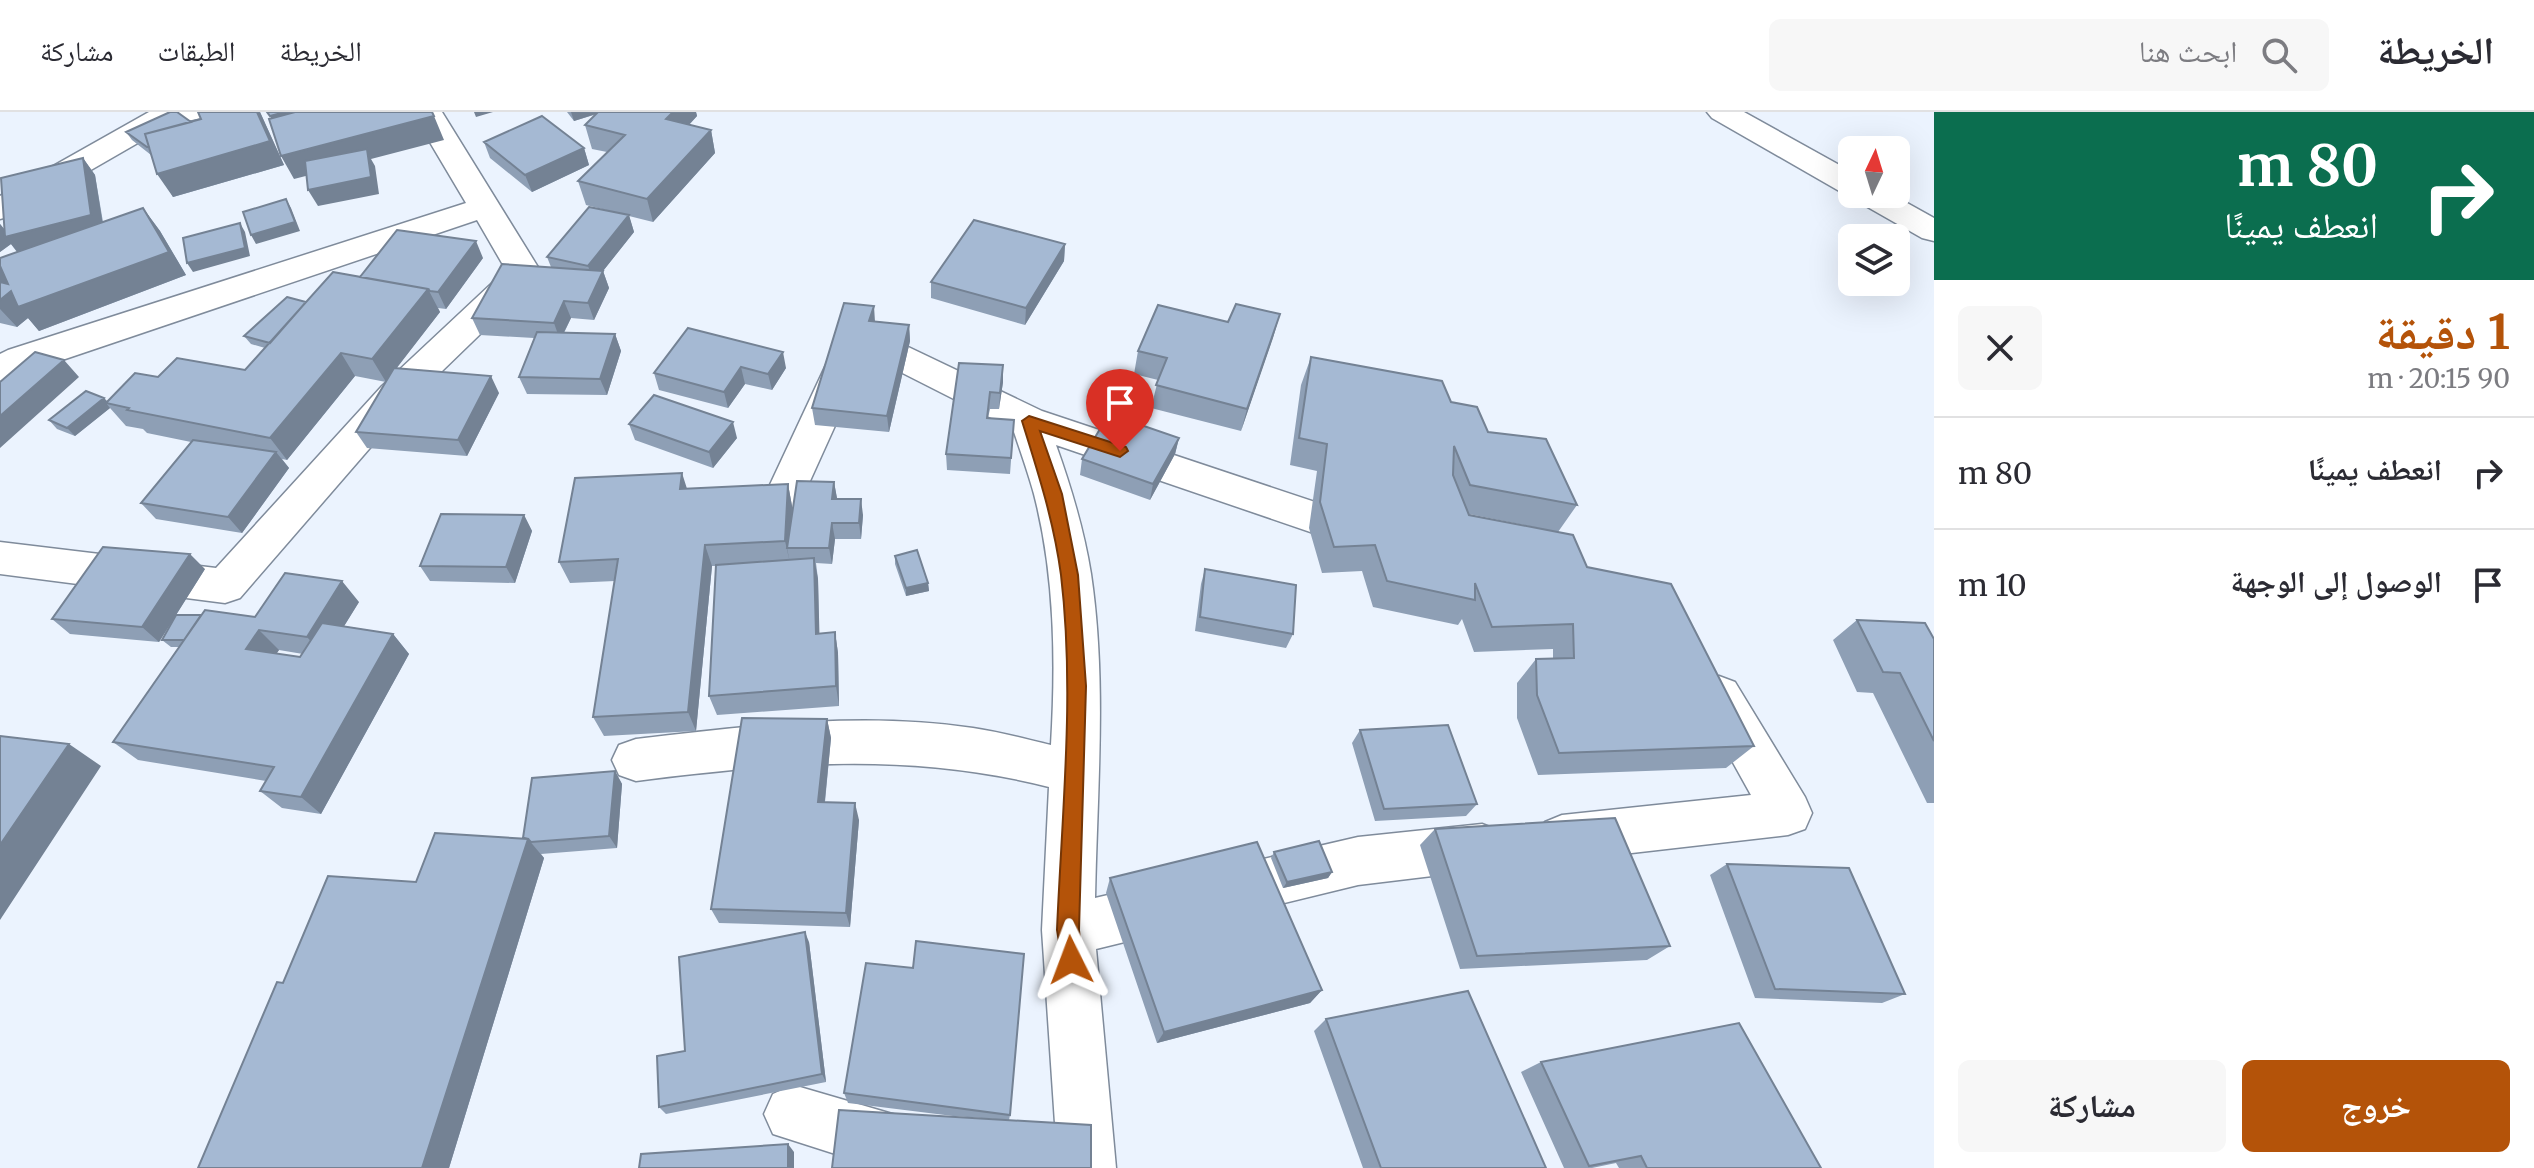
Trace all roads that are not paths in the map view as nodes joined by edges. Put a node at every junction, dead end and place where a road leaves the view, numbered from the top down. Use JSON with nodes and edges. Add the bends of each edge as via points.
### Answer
{"nodes":[{"id":1,"x":191,"y":112,"type":"edge"},
{"id":2,"x":427,"y":112,"type":"edge"},
{"id":3,"x":1722,"y":112,"type":"edge"},
{"id":4,"x":1838,"y":177,"type":"edge"},
{"id":5,"x":485,"y":207,"type":"junction"},
{"id":6,"x":1893,"y":208,"type":"edge"},
{"id":7,"x":0,"y":209,"type":"edge"},
{"id":8,"x":1934,"y":231,"type":"edge"},
{"id":9,"x":0,"y":368,"type":"edge"},
{"id":10,"x":1029,"y":421,"type":"junction"},
{"id":11,"x":713,"y":515,"type":"edge"},
{"id":12,"x":1401,"y":548,"type":"edge"},
{"id":13,"x":0,"y":558,"type":"edge"},
{"id":14,"x":1697,"y":659,"type":"edge"},
{"id":15,"x":636,"y":760,"type":"dead end"},
{"id":16,"x":1074,"y":772,"type":"junction"},
{"id":17,"x":1068,"y":930,"type":"junction"},
{"id":18,"x":793,"y":1114,"type":"dead end"},
{"id":19,"x":978,"y":1168,"type":"edge"},
{"id":20,"x":1087,"y":1168,"type":"edge"}],
"edges":[{"from":1,"to":7,"type":"street","via":[[160,118]]},
{"from":2,"to":5,"type":"street"},
{"from":3,"to":4,"type":"street"},
{"from":5,"to":9,"type":"street"},
{"from":5,"to":13,"type":"street","via":[[524,272],[395,395],[225,586]]},
{"from":6,"to":8,"type":"street"},
{"from":10,"to":11,"type":"street","via":[[858,335],[772,523]]},
{"from":10,"to":12,"type":"street"},
{"from":10,"to":16,"type":"street","via":[[1054,494],[1070,575],[1077,686]]},
{"from":14,"to":17,"type":"street","via":[[1788,813],[1358,861]]},
{"from":15,"to":16,"type":"street","via":[[749,745],[881,742],[963,748]]},
{"from":16,"to":17,"type":"street"},
{"from":17,"to":20,"type":"street"},
{"from":18,"to":19,"type":"street"}]}
